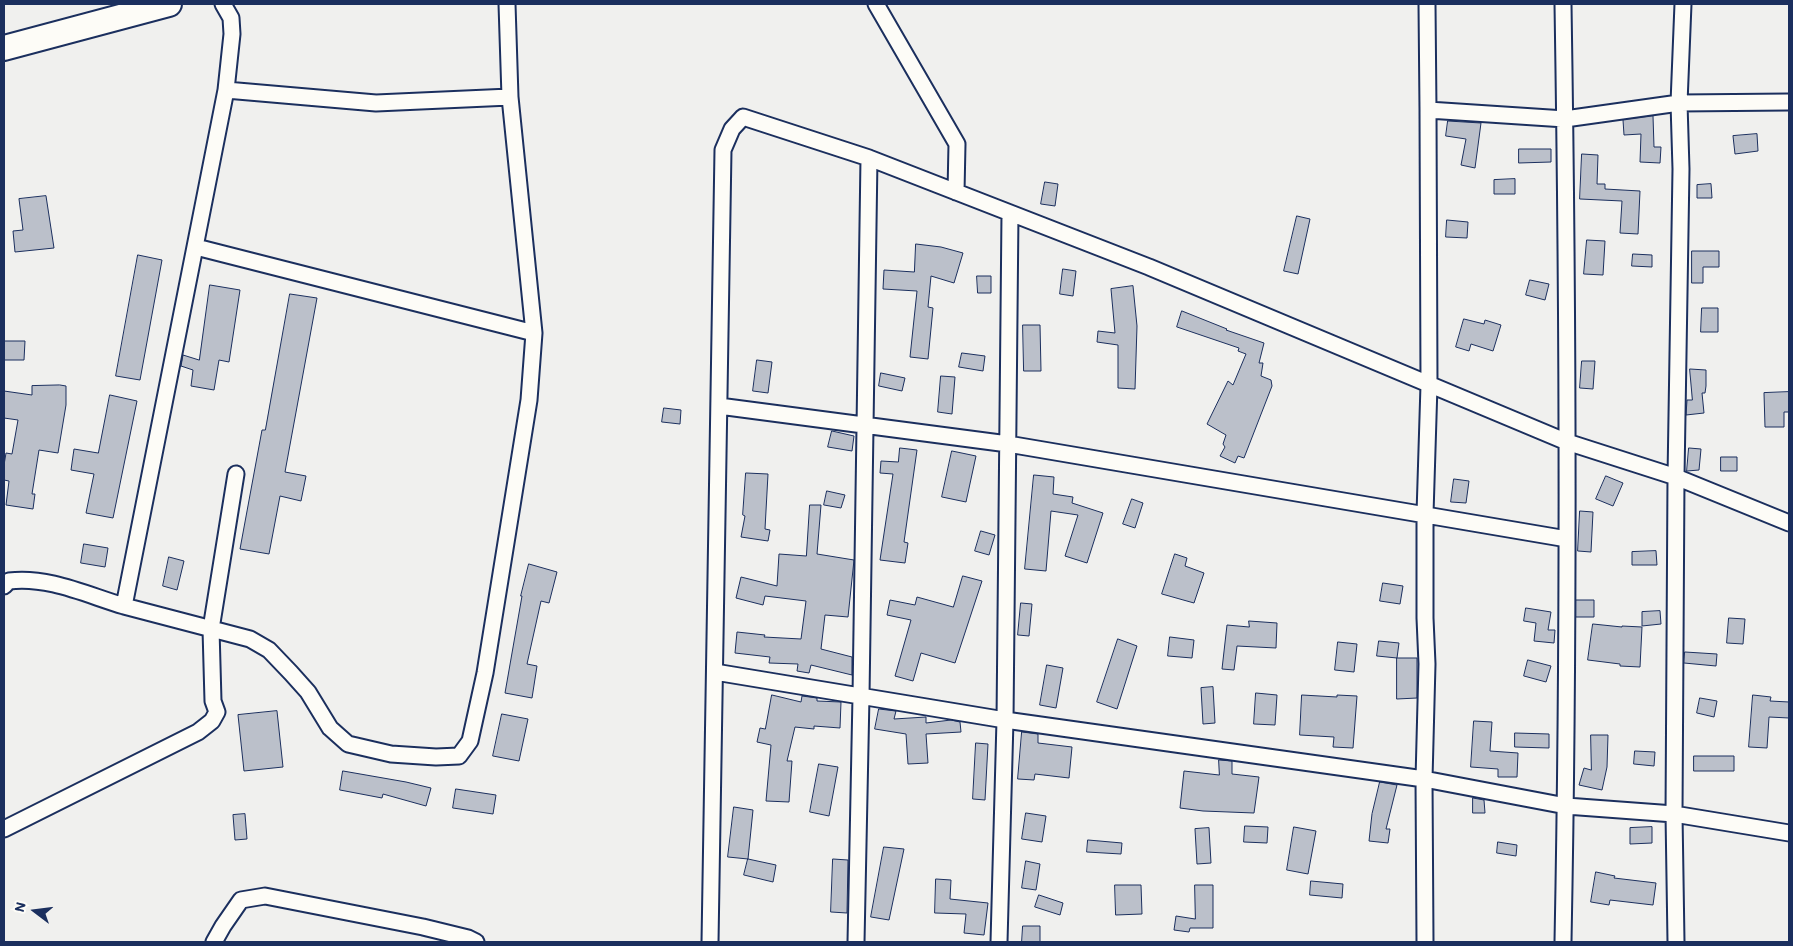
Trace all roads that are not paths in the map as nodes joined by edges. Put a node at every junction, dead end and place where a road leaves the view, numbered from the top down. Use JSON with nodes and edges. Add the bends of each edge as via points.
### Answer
{"nodes":[{"id":1,"x":168,"y":4,"type":"edge"},
{"id":2,"x":223,"y":4,"type":"edge"},
{"id":3,"x":507,"y":4,"type":"edge"},
{"id":4,"x":876,"y":4,"type":"edge"},
{"id":5,"x":1427,"y":4,"type":"edge"},
{"id":6,"x":1563,"y":4,"type":"edge"},
{"id":7,"x":1683,"y":4,"type":"edge"},
{"id":8,"x":4,"y":48,"type":"edge"},
{"id":9,"x":226,"y":90,"type":"junction"},
{"id":10,"x":510,"y":97,"type":"junction"},
{"id":11,"x":1789,"y":102,"type":"edge"},
{"id":12,"x":1679,"y":103,"type":"junction"},
{"id":13,"x":1428,"y":110,"type":"junction"},
{"id":14,"x":1565,"y":119,"type":"junction"},
{"id":15,"x":868,"y":158,"type":"junction"},
{"id":16,"x":956,"y":192,"type":"junction"},
{"id":17,"x":1010,"y":213,"type":"junction"},
{"id":18,"x":196,"y":247,"type":"junction"},
{"id":19,"x":534,"y":333,"type":"junction"},
{"id":20,"x":1429,"y":384,"type":"junction"},
{"id":21,"x":719,"y":406,"type":"junction"},
{"id":22,"x":865,"y":425,"type":"junction"},
{"id":23,"x":1567,"y":442,"type":"junction"},
{"id":24,"x":1008,"y":444,"type":"junction"},
{"id":25,"x":236,"y":474,"type":"dead end"},
{"id":26,"x":1676,"y":477,"type":"junction"},
{"id":27,"x":1426,"y":514,"type":"junction"},
{"id":28,"x":1789,"y":523,"type":"edge"},
{"id":29,"x":1567,"y":539,"type":"junction"},
{"id":30,"x":4,"y":586,"type":"edge"},
{"id":31,"x":124,"y":606,"type":"junction"},
{"id":32,"x":211,"y":629,"type":"junction"},
{"id":33,"x":715,"y":672,"type":"junction"},
{"id":34,"x":861,"y":696,"type":"junction"},
{"id":35,"x":1005,"y":720,"type":"junction"},
{"id":36,"x":1424,"y":779,"type":"junction"},
{"id":37,"x":1566,"y":806,"type":"junction"},
{"id":38,"x":1674,"y":814,"type":"junction"},
{"id":39,"x":4,"y":829,"type":"edge"},
{"id":40,"x":1789,"y":833,"type":"edge"},
{"id":41,"x":214,"y":942,"type":"edge"},
{"id":42,"x":476,"y":942,"type":"edge"},
{"id":43,"x":710,"y":942,"type":"edge"},
{"id":44,"x":856,"y":942,"type":"edge"},
{"id":45,"x":999,"y":942,"type":"edge"},
{"id":46,"x":1425,"y":942,"type":"edge"},
{"id":47,"x":1563,"y":942,"type":"edge"},
{"id":48,"x":1676,"y":942,"type":"edge"}],
"edges":[{"from":1,"to":8,"type":"main road"},
{"from":2,"to":9,"type":"street","via":[[231,18],[232,34]]},
{"from":3,"to":10,"type":"street"},
{"from":4,"to":16,"type":"street","via":[[957,144]]},
{"from":5,"to":13,"type":"street"},
{"from":6,"to":14,"type":"street"},
{"from":7,"to":12,"type":"street"},
{"from":9,"to":10,"type":"street","via":[[376,102]]},
{"from":9,"to":18,"type":"street"},
{"from":10,"to":19,"type":"street"},
{"from":11,"to":12,"type":"street"},
{"from":12,"to":14,"type":"street"},
{"from":12,"to":26,"type":"street","via":[[1681,169]]},
{"from":13,"to":14,"type":"street"},
{"from":13,"to":20,"type":"street"},
{"from":14,"to":23,"type":"street"},
{"from":15,"to":16,"type":"street"},
{"from":15,"to":21,"type":"street","via":[[744,117],[732,129],[723,150]]},
{"from":15,"to":22,"type":"street"},
{"from":16,"to":17,"type":"street"},
{"from":17,"to":20,"type":"street","via":[[1149,267]]},
{"from":17,"to":24,"type":"street"},
{"from":18,"to":19,"type":"street"},
{"from":18,"to":31,"type":"street"},
{"from":19,"to":32,"type":"street","via":[[529,400],[485,674],[470,741],[459,756],[392,754],[348,744],[330,728],[308,692],[269,650],[250,639]]},
{"from":20,"to":23,"type":"street"},
{"from":20,"to":27,"type":"street"},
{"from":21,"to":22,"type":"street"},
{"from":21,"to":33,"type":"street"},
{"from":22,"to":24,"type":"street"},
{"from":22,"to":34,"type":"street"},
{"from":23,"to":26,"type":"street"},
{"from":23,"to":29,"type":"street"},
{"from":24,"to":27,"type":"street"},
{"from":24,"to":35,"type":"street"},
{"from":25,"to":32,"type":"street"},
{"from":26,"to":28,"type":"street"},
{"from":26,"to":38,"type":"street"},
{"from":27,"to":29,"type":"street"},
{"from":27,"to":36,"type":"street"},
{"from":29,"to":37,"type":"street"},
{"from":30,"to":31,"type":"street","via":[[9,581],[25,579],[43,582]]},
{"from":31,"to":32,"type":"street"},
{"from":32,"to":39,"type":"street","via":[[213,701],[217,712],[212,721],[198,732]]},
{"from":33,"to":34,"type":"street"},
{"from":33,"to":43,"type":"street"},
{"from":34,"to":35,"type":"street"},
{"from":34,"to":44,"type":"street"},
{"from":35,"to":36,"type":"street"},
{"from":35,"to":45,"type":"street"},
{"from":36,"to":37,"type":"street"},
{"from":36,"to":46,"type":"street"},
{"from":37,"to":38,"type":"street"},
{"from":37,"to":47,"type":"street"},
{"from":38,"to":40,"type":"street"},
{"from":38,"to":48,"type":"street"},
{"from":41,"to":42,"type":"street","via":[[241,900],[266,896],[423,927]]}]}
